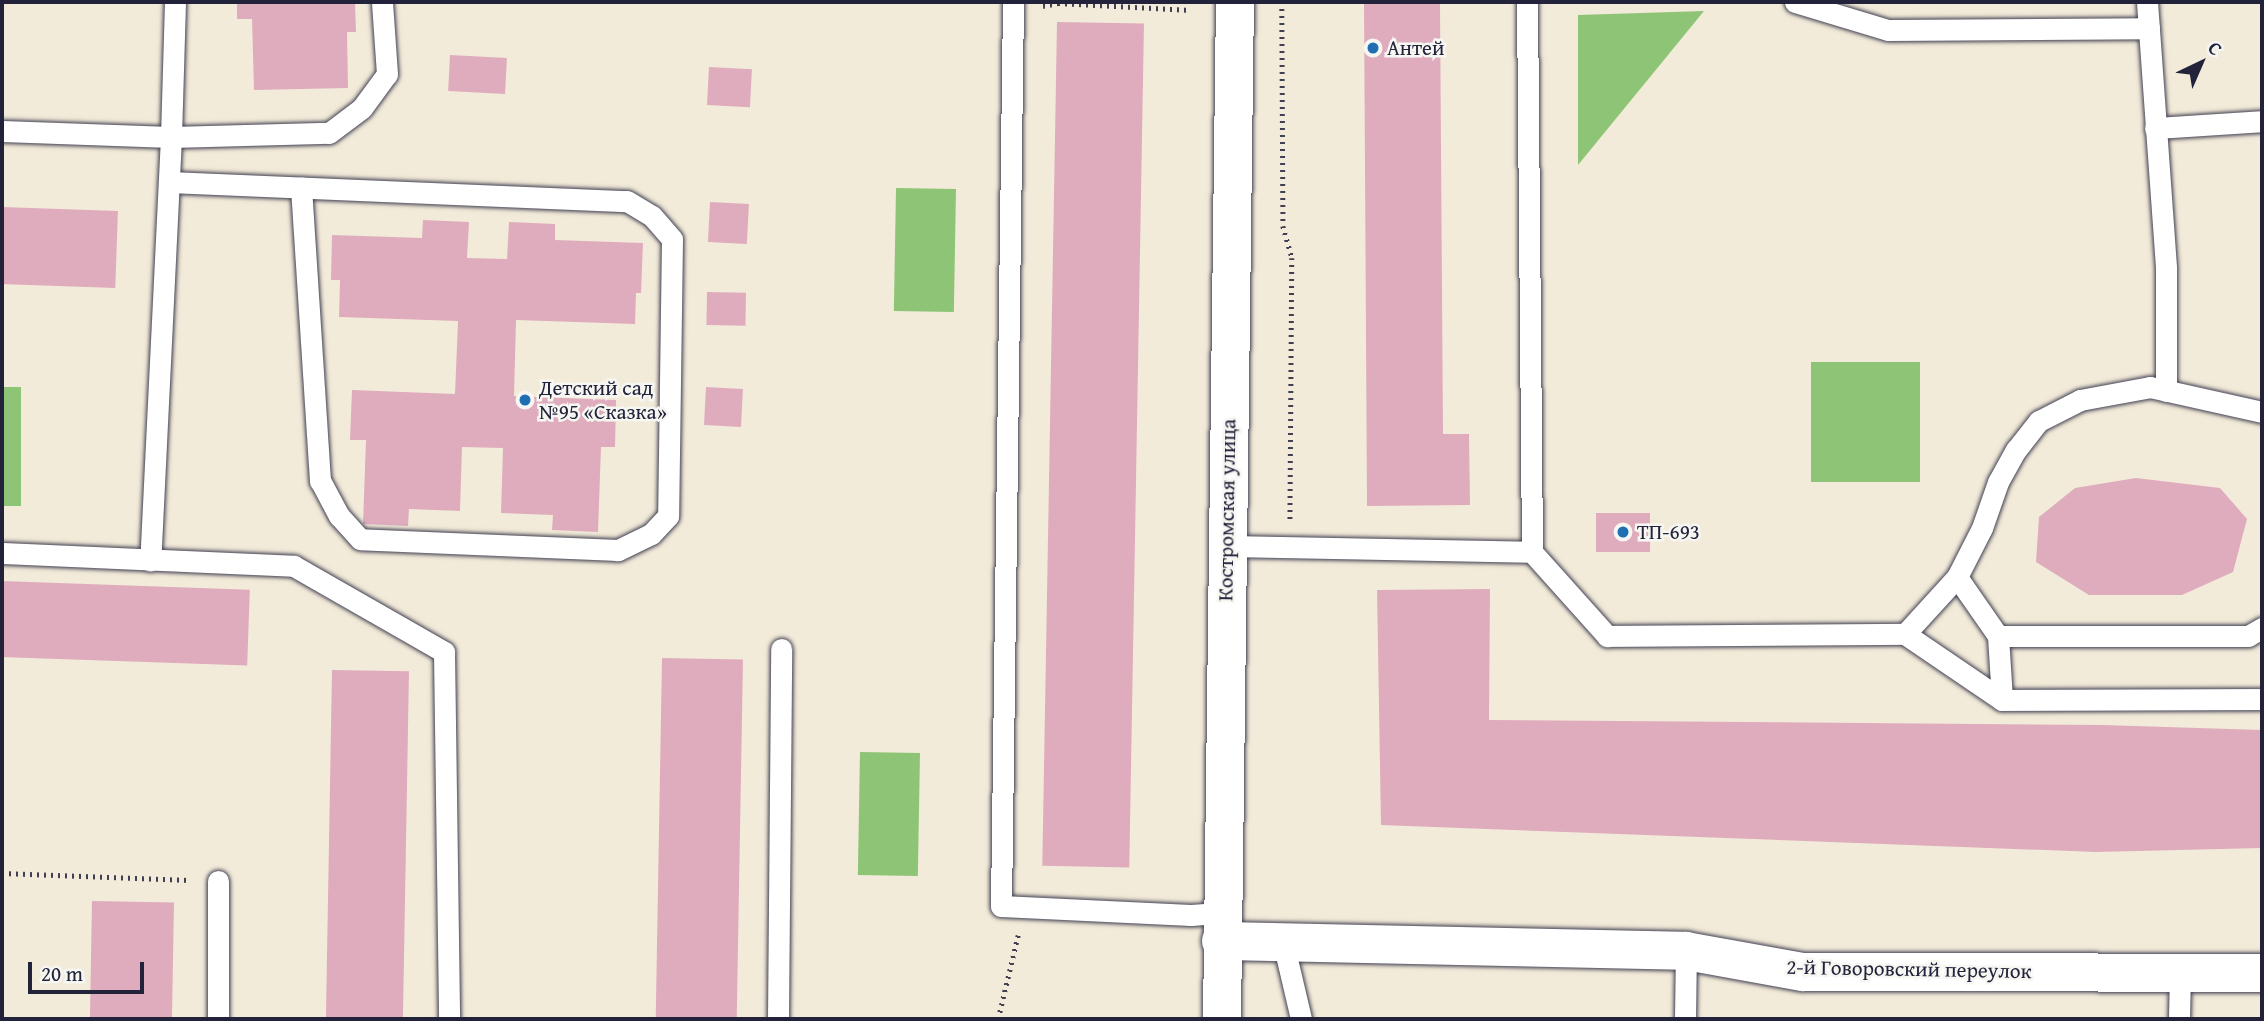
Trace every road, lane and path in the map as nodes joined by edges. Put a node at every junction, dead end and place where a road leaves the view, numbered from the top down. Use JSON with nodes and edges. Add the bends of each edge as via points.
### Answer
{"nodes":[{"id":1,"x":175,"y":2,"type":"edge"},
{"id":2,"x":382,"y":2,"type":"edge"},
{"id":3,"x":1013,"y":2,"type":"edge"},
{"id":4,"x":1235,"y":2,"type":"edge"},
{"id":5,"x":1282,"y":2,"type":"edge"},
{"id":6,"x":1527,"y":2,"type":"edge"},
{"id":7,"x":1795,"y":2,"type":"edge"},
{"id":8,"x":2147,"y":2,"type":"edge"},
{"id":9,"x":1037,"y":9,"type":"dead end"},
{"id":10,"x":1191,"y":10,"type":"dead end"},
{"id":11,"x":2148,"y":28,"type":"junction"},
{"id":12,"x":2262,"y":121,"type":"edge"},
{"id":13,"x":2155,"y":128,"type":"junction"},
{"id":14,"x":2,"y":131,"type":"edge"},
{"id":15,"x":171,"y":137,"type":"junction"},
{"id":16,"x":169,"y":182,"type":"junction"},
{"id":17,"x":301,"y":188,"type":"junction"},
{"id":18,"x":2166,"y":391,"type":"junction"},
{"id":19,"x":2262,"y":412,"type":"edge"},
{"id":20,"x":1227,"y":532,"type":"junction"},
{"id":21,"x":1532,"y":552,"type":"junction"},
{"id":22,"x":2,"y":553,"type":"edge"},
{"id":23,"x":150,"y":560,"type":"junction"},
{"id":24,"x":1957,"y":577,"type":"junction"},
{"id":25,"x":2262,"y":628,"type":"edge"},
{"id":26,"x":1905,"y":634,"type":"junction"},
{"id":27,"x":1998,"y":636,"type":"junction"},
{"id":28,"x":781,"y":649,"type":"dead end"},
{"id":29,"x":2262,"y":699,"type":"edge"},
{"id":30,"x":2002,"y":700,"type":"junction"},
{"id":31,"x":2,"y":873,"type":"edge"},
{"id":32,"x":218,"y":881,"type":"joint"},
{"id":33,"x":1024,"y":908,"type":"junction"},
{"id":34,"x":1222,"y":927,"type":"junction"},
{"id":35,"x":1283,"y":942,"type":"junction"},
{"id":36,"x":1686,"y":951,"type":"junction"},
{"id":37,"x":2180,"y":971,"type":"junction"},
{"id":38,"x":2262,"y":973,"type":"edge"},
{"id":39,"x":218,"y":1019,"type":"edge"},
{"id":40,"x":449,"y":1019,"type":"edge"},
{"id":41,"x":778,"y":1019,"type":"edge"},
{"id":42,"x":998,"y":1019,"type":"edge"},
{"id":43,"x":1222,"y":1019,"type":"edge"},
{"id":44,"x":1301,"y":1019,"type":"edge"},
{"id":45,"x":1685,"y":1019,"type":"edge"},
{"id":46,"x":2179,"y":1019,"type":"edge"}],
"edges":[{"from":1,"to":15,"type":"lane"},
{"from":2,"to":15,"type":"lane","via":[[387,74],[362,108],[328,133]]},
{"from":3,"to":33,"type":"lane","via":[[1001,906]]},
{"from":4,"to":20,"type":"street","name":"Костромская улица"},
{"from":5,"to":20,"type":"path","via":[[1283,226],[1292,258],[1290,522]]},
{"from":6,"to":21,"type":"lane"},
{"from":7,"to":11,"type":"lane","via":[[1888,30]]},
{"from":8,"to":11,"type":"lane"},
{"from":9,"to":10,"type":"path","via":[[1058,2]]},
{"from":11,"to":13,"type":"lane"},
{"from":12,"to":13,"type":"lane"},
{"from":13,"to":18,"type":"lane","via":[[2166,267]]},
{"from":14,"to":15,"type":"lane"},
{"from":15,"to":16,"type":"lane"},
{"from":16,"to":17,"type":"lane"},
{"from":16,"to":23,"type":"lane"},
{"from":17,"to":17,"type":"lane","via":[[627,201],[652,216],[672,239],[668,516],[651,534],[618,550],[360,539],[339,516],[320,481]]},
{"from":18,"to":19,"type":"lane"},
{"from":18,"to":24,"type":"lane","via":[[2150,387],[2080,400],[2039,421],[1998,482],[1982,528]]},
{"from":20,"to":21,"type":"lane"},
{"from":20,"to":34,"type":"street","name":"Костромская улица"},
{"from":21,"to":26,"type":"lane","via":[[1607,636]]},
{"from":22,"to":23,"type":"lane"},
{"from":23,"to":40,"type":"lane","via":[[294,566],[443,652]]},
{"from":24,"to":26,"type":"lane"},
{"from":24,"to":27,"type":"lane"},
{"from":25,"to":27,"type":"lane","via":[[2248,636]]},
{"from":26,"to":30,"type":"lane"},
{"from":27,"to":30,"type":"lane"},
{"from":28,"to":41,"type":"lane"},
{"from":29,"to":30,"type":"lane"},
{"from":31,"to":32,"type":"path"},
{"from":32,"to":39,"type":"lane"},
{"from":33,"to":34,"type":"lane","via":[[1191,915]]},
{"from":33,"to":42,"type":"path"},
{"from":34,"to":35,"type":"street","name":"2-й Говоровский переулок"},
{"from":34,"to":43,"type":"street","name":"Костромская улица"},
{"from":35,"to":36,"type":"street","name":"2-й Говоровский переулок"},
{"from":35,"to":44,"type":"lane"},
{"from":36,"to":37,"type":"street","name":"2-й Говоровский переулок","via":[[1803,972]]},
{"from":36,"to":45,"type":"lane"},
{"from":37,"to":38,"type":"street","name":"2-й Говоровский переулок"},
{"from":37,"to":46,"type":"lane"}]}
